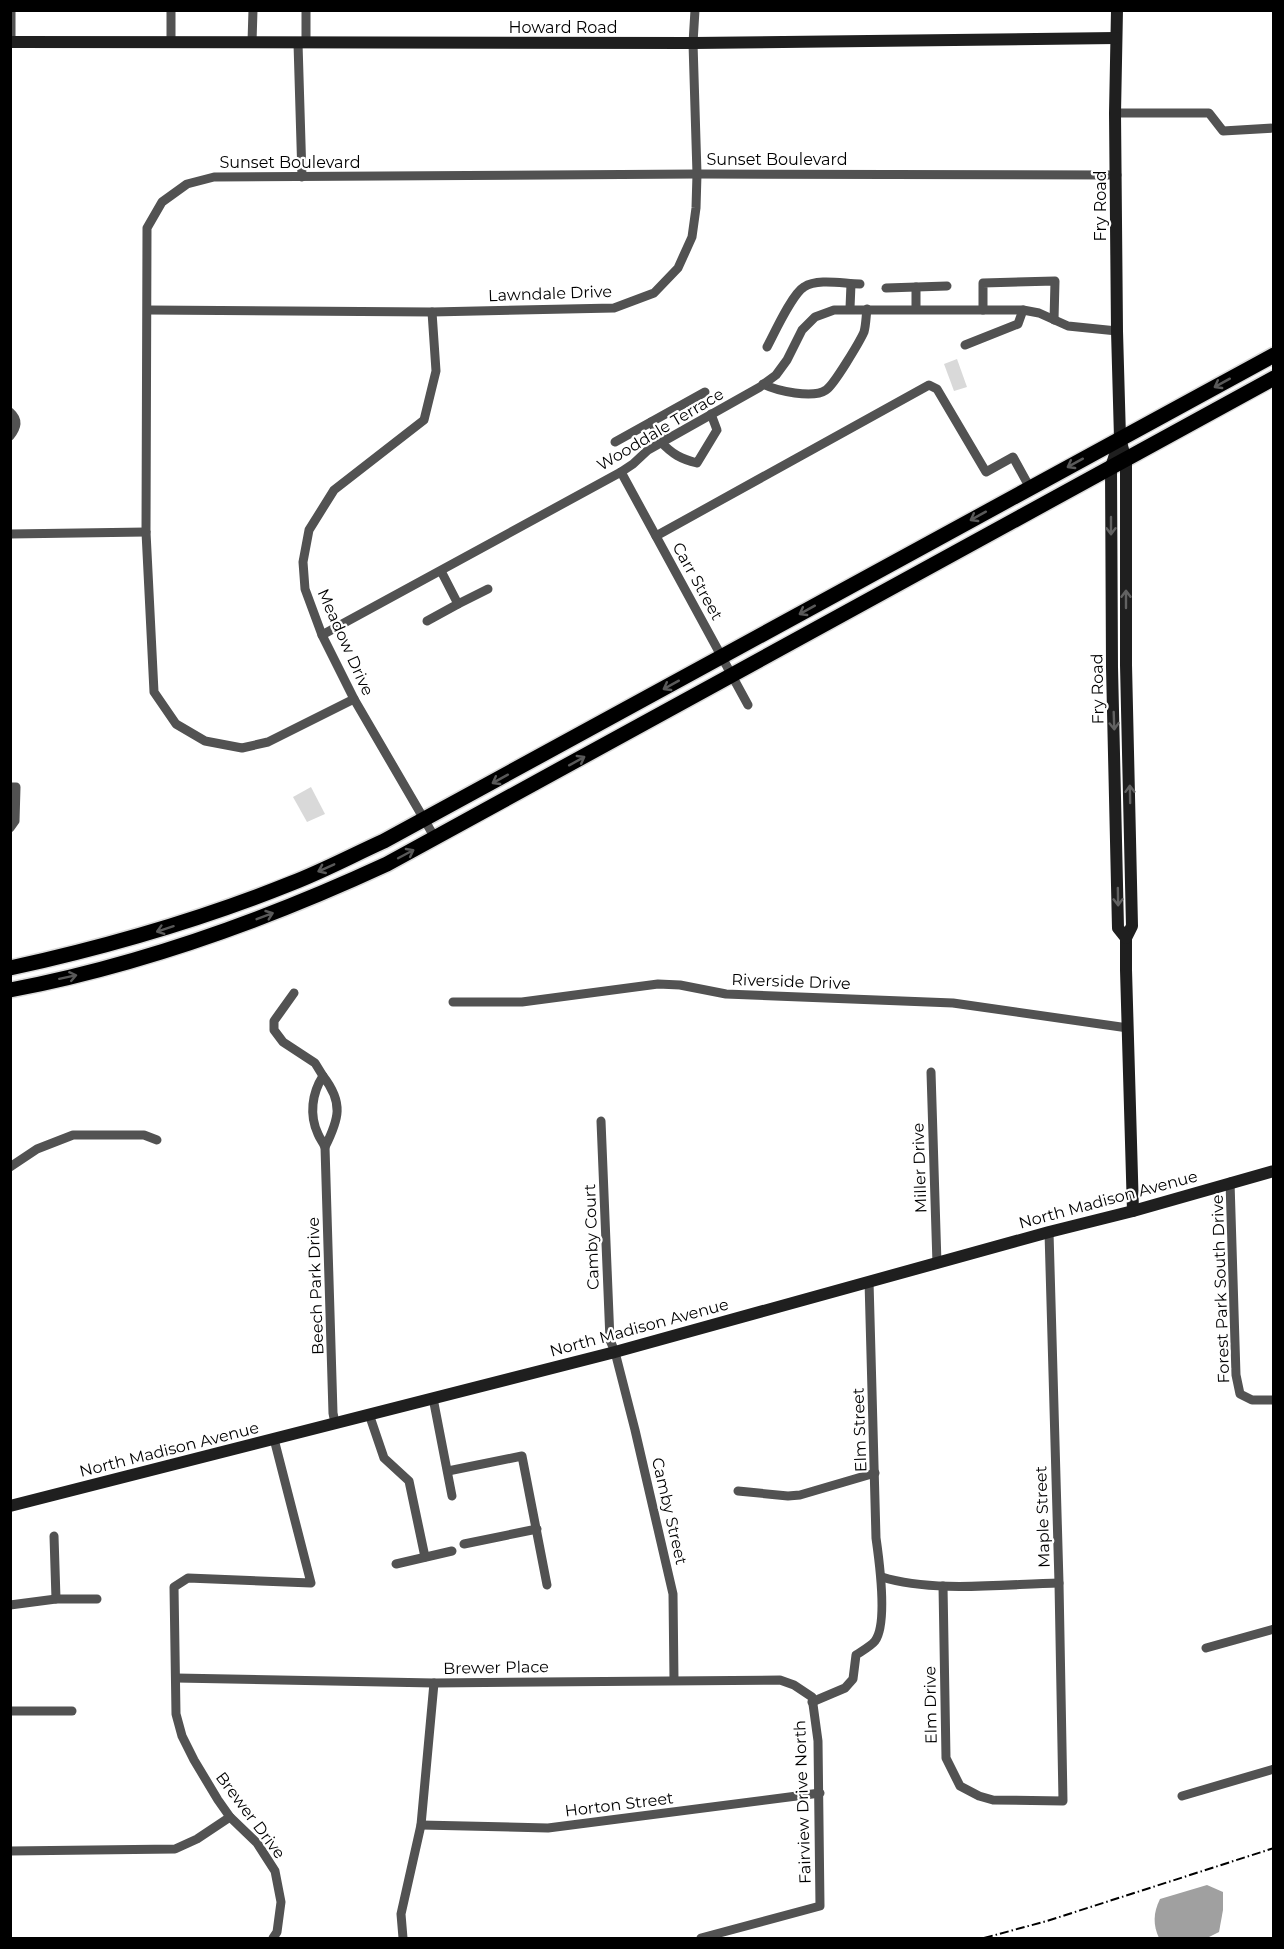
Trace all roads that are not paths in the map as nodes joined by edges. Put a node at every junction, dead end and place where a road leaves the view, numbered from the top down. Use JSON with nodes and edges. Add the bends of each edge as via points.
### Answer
{"nodes":[{"id":1,"x":11,"y":10,"type":"edge"},
{"id":2,"x":171,"y":10,"type":"edge"},
{"id":3,"x":253,"y":10,"type":"edge"},
{"id":4,"x":306,"y":10,"type":"edge"},
{"id":5,"x":695,"y":10,"type":"edge"},
{"id":6,"x":1117,"y":10,"type":"edge"},
{"id":7,"x":1116,"y":38,"type":"junction"},
{"id":8,"x":171,"y":41,"type":"junction"},
{"id":9,"x":11,"y":42,"type":"edge"},
{"id":10,"x":252,"y":42,"type":"junction"},
{"id":11,"x":302,"y":43,"type":"junction"},
{"id":12,"x":693,"y":43,"type":"junction"},
{"id":13,"x":1115,"y":113,"type":"junction"},
{"id":14,"x":1274,"y":128,"type":"edge"},
{"id":15,"x":697,"y":174,"type":"junction"},
{"id":16,"x":1117,"y":175,"type":"junction"},
{"id":17,"x":302,"y":177,"type":"junction"},
{"id":18,"x":947,"y":286,"type":"dead end"},
{"id":19,"x":916,"y":287,"type":"junction"},
{"id":20,"x":886,"y":288,"type":"dead end"},
{"id":21,"x":850,"y":308,"type":"junction"},
{"id":22,"x":867,"y":309,"type":"junction"},
{"id":23,"x":916,"y":309,"type":"junction"},
{"id":24,"x":148,"y":310,"type":"junction"},
{"id":25,"x":983,"y":310,"type":"junction"},
{"id":26,"x":1023,"y":310,"type":"junction"},
{"id":27,"x":432,"y":312,"type":"junction"},
{"id":28,"x":1054,"y":320,"type":"junction"},
{"id":29,"x":1117,"y":331,"type":"junction"},
{"id":30,"x":965,"y":345,"type":"dead end"},
{"id":31,"x":767,"y":347,"type":"dead end"},
{"id":32,"x":1274,"y":355,"type":"edge"},
{"id":33,"x":1274,"y":378,"type":"edge"},
{"id":34,"x":764,"y":384,"type":"junction"},
{"id":35,"x":705,"y":392,"type":"dead end"},
{"id":36,"x":10,"y":412,"type":"edge"},
{"id":37,"x":711,"y":414,"type":"junction"},
{"id":38,"x":651,"y":422,"type":"junction"},
{"id":39,"x":10,"y":436,"type":"edge"},
{"id":40,"x":1120,"y":438,"type":"junction"},
{"id":41,"x":615,"y":442,"type":"dead end"},
{"id":42,"x":662,"y":442,"type":"junction"},
{"id":43,"x":1126,"y":461,"type":"junction"},
{"id":44,"x":1111,"y":467,"type":"junction"},
{"id":45,"x":621,"y":472,"type":"junction"},
{"id":46,"x":1030,"y":488,"type":"junction"},
{"id":47,"x":146,"y":532,"type":"junction"},
{"id":48,"x":10,"y":534,"type":"edge"},
{"id":49,"x":656,"y":536,"type":"junction"},
{"id":50,"x":441,"y":571,"type":"junction"},
{"id":51,"x":488,"y":589,"type":"dead end"},
{"id":52,"x":458,"y":604,"type":"junction"},
{"id":53,"x":427,"y":621,"type":"dead end"},
{"id":54,"x":322,"y":635,"type":"junction"},
{"id":55,"x":722,"y":657,"type":"junction"},
{"id":56,"x":733,"y":675,"type":"junction"},
{"id":57,"x":354,"y":699,"type":"junction"},
{"id":58,"x":748,"y":705,"type":"dead end"},
{"id":59,"x":10,"y":787,"type":"edge"},
{"id":60,"x":424,"y":819,"type":"junction"},
{"id":61,"x":10,"y":828,"type":"edge"},
{"id":62,"x":435,"y":838,"type":"junction"},
{"id":63,"x":1126,"y":938,"type":"junction"},
{"id":64,"x":10,"y":968,"type":"edge"},
{"id":65,"x":10,"y":990,"type":"edge"},
{"id":66,"x":294,"y":993,"type":"dead end"},
{"id":67,"x":453,"y":1002,"type":"dead end"},
{"id":68,"x":1128,"y":1028,"type":"junction"},
{"id":69,"x":931,"y":1071,"type":"dead end"},
{"id":70,"x":323,"y":1076,"type":"junction"},
{"id":71,"x":601,"y":1121,"type":"dead end"},
{"id":72,"x":157,"y":1140,"type":"dead end"},
{"id":73,"x":325,"y":1147,"type":"junction"},
{"id":74,"x":10,"y":1167,"type":"edge"},
{"id":75,"x":1274,"y":1171,"type":"edge"},
{"id":76,"x":1230,"y":1182,"type":"junction"},
{"id":77,"x":1133,"y":1211,"type":"junction"},
{"id":78,"x":1049,"y":1232,"type":"junction"},
{"id":79,"x":937,"y":1264,"type":"junction"},
{"id":80,"x":870,"y":1281,"type":"junction"},
{"id":81,"x":615,"y":1352,"type":"junction"},
{"id":82,"x":433,"y":1398,"type":"junction"},
{"id":83,"x":1274,"y":1400,"type":"edge"},
{"id":84,"x":369,"y":1414,"type":"junction"},
{"id":85,"x":336,"y":1423,"type":"junction"},
{"id":86,"x":274,"y":1439,"type":"junction"},
{"id":87,"x":448,"y":1471,"type":"junction"},
{"id":88,"x":875,"y":1473,"type":"junction"},
{"id":89,"x":738,"y":1491,"type":"dead end"},
{"id":90,"x":452,"y":1496,"type":"dead end"},
{"id":91,"x":10,"y":1506,"type":"edge"},
{"id":92,"x":537,"y":1529,"type":"junction"},
{"id":93,"x":54,"y":1536,"type":"dead end"},
{"id":94,"x":464,"y":1544,"type":"dead end"},
{"id":95,"x":452,"y":1551,"type":"dead end"},
{"id":96,"x":425,"y":1557,"type":"junction"},
{"id":97,"x":396,"y":1564,"type":"dead end"},
{"id":98,"x":882,"y":1577,"type":"junction"},
{"id":99,"x":1059,"y":1583,"type":"junction"},
{"id":100,"x":547,"y":1586,"type":"dead end"},
{"id":101,"x":943,"y":1586,"type":"junction"},
{"id":102,"x":56,"y":1599,"type":"junction"},
{"id":103,"x":97,"y":1599,"type":"dead end"},
{"id":104,"x":10,"y":1605,"type":"edge"},
{"id":105,"x":1274,"y":1629,"type":"edge"},
{"id":106,"x":1206,"y":1648,"type":"dead end"},
{"id":107,"x":176,"y":1678,"type":"junction"},
{"id":108,"x":674,"y":1680,"type":"junction"},
{"id":109,"x":434,"y":1683,"type":"junction"},
{"id":110,"x":812,"y":1700,"type":"junction"},
{"id":111,"x":10,"y":1711,"type":"edge"},
{"id":112,"x":72,"y":1711,"type":"dead end"},
{"id":113,"x":1274,"y":1769,"type":"edge"},
{"id":114,"x":820,"y":1793,"type":"junction"},
{"id":115,"x":1182,"y":1796,"type":"dead end"},
{"id":116,"x":1063,"y":1801,"type":"joint"},
{"id":117,"x":230,"y":1817,"type":"junction"},
{"id":118,"x":421,"y":1825,"type":"junction"},
{"id":119,"x":10,"y":1851,"type":"edge"},
{"id":120,"x":273,"y":1938,"type":"edge"},
{"id":121,"x":403,"y":1938,"type":"edge"},
{"id":122,"x":701,"y":1938,"type":"edge"}],
"edges":[{"from":1,"to":9,"type":"street"},
{"from":2,"to":8,"type":"street"},
{"from":3,"to":10,"type":"street"},
{"from":4,"to":11,"type":"street"},
{"from":5,"to":12,"type":"street","name":"Lawndale Drive"},
{"from":6,"to":7,"type":"street","name":"Fry Road"},
{"from":7,"to":12,"type":"street","name":"Howard Road"},
{"from":7,"to":13,"type":"street","name":"Fry Road"},
{"from":8,"to":9,"type":"street","name":"Howard Road"},
{"from":8,"to":10,"type":"street","name":"Howard Road"},
{"from":10,"to":11,"type":"street","name":"Howard Road"},
{"from":11,"to":12,"type":"street","name":"Howard Road"},
{"from":11,"to":17,"type":"street"},
{"from":12,"to":15,"type":"street","name":"Lawndale Drive"},
{"from":13,"to":14,"type":"street","via":[[1209,113],[1223,131]]},
{"from":13,"to":16,"type":"street","name":"Fry Road"},
{"from":15,"to":16,"type":"street","name":"Sunset Boulevard"},
{"from":15,"to":17,"type":"street","name":"Sunset Boulevard"},
{"from":15,"to":27,"type":"street","name":"Lawndale Drive","via":[[692,237],[678,268],[654,293],[614,308]]},
{"from":16,"to":29,"type":"street","name":"Fry Road"},
{"from":17,"to":24,"type":"street","name":"Sunset Boulevard","via":[[214,177],[187,184],[162,202],[147,228]]},
{"from":18,"to":19,"type":"street"},
{"from":19,"to":20,"type":"street"},
{"from":19,"to":23,"type":"street"},
{"from":21,"to":22,"type":"street","name":"Wooddale Terrace"},
{"from":21,"to":31,"type":"street","via":[[855,284],[818,283],[804,287]]},
{"from":21,"to":34,"type":"street","name":"Wooddale Terrace","via":[[815,317],[802,330],[776,375]]},
{"from":22,"to":23,"type":"street","name":"Wooddale Terrace"},
{"from":22,"to":34,"type":"street","via":[[863,332],[826,390],[816,394],[778,391]]},
{"from":23,"to":25,"type":"street","name":"Wooddale Terrace"},
{"from":24,"to":27,"type":"street","name":"Lawndale Drive"},
{"from":24,"to":47,"type":"street","name":"Sunset Boulevard"},
{"from":25,"to":26,"type":"street","name":"Wooddale Terrace"},
{"from":25,"to":28,"type":"street","via":[[983,283],[1055,281]]},
{"from":26,"to":28,"type":"street","name":"Wooddale Terrace"},
{"from":26,"to":30,"type":"street","via":[[1018,324]]},
{"from":27,"to":54,"type":"street","name":"Meadow Drive","via":[[436,370],[424,420],[334,490],[309,530],[303,562],[305,589]]},
{"from":28,"to":29,"type":"street","name":"Wooddale Terrace","via":[[1068,326]]},
{"from":29,"to":40,"type":"street","name":"Fry Road"},
{"from":32,"to":40,"type":"main road","one_way":true},
{"from":33,"to":43,"type":"main road"},
{"from":34,"to":37,"type":"street","name":"Wooddale Terrace"},
{"from":35,"to":38,"type":"street"},
{"from":36,"to":39,"type":"street","via":[[17,423]]},
{"from":37,"to":42,"type":"street","name":"Wooddale Terrace"},
{"from":37,"to":42,"type":"street","via":[[717,430],[697,463],[671,453]]},
{"from":38,"to":41,"type":"street"},
{"from":38,"to":42,"type":"street"},
{"from":40,"to":43,"type":"street","name":"Fry Road"},
{"from":40,"to":44,"type":"street","name":"Fry Road"},
{"from":40,"to":46,"type":"main road","one_way":true},
{"from":42,"to":45,"type":"street","name":"Wooddale Terrace"},
{"from":43,"to":44,"type":"main road"},
{"from":63,"to":43,"type":"street","name":"Fry Road","one_way":true,"via":[[1132,926]]},
{"from":44,"to":56,"type":"main road"},
{"from":44,"to":63,"type":"street","name":"Fry Road","one_way":true,"via":[[1118,928]]},
{"from":45,"to":49,"type":"street","name":"Carr Street"},
{"from":45,"to":50,"type":"street","name":"Wooddale Terrace"},
{"from":46,"to":49,"type":"street","via":[[1012,456],[986,472],[937,389],[929,385]]},
{"from":46,"to":55,"type":"main road","one_way":true},
{"from":47,"to":48,"type":"street"},
{"from":47,"to":57,"type":"street","name":"Sunset Boulevard","via":[[154,692],[176,724],[205,741],[242,748],[268,742]]},
{"from":49,"to":55,"type":"street","name":"Carr Street"},
{"from":50,"to":52,"type":"street"},
{"from":50,"to":54,"type":"street","name":"Wooddale Terrace"},
{"from":51,"to":52,"type":"street"},
{"from":52,"to":53,"type":"street"},
{"from":54,"to":57,"type":"street","name":"Meadow Drive"},
{"from":55,"to":56,"type":"street","name":"Carr Street"},
{"from":55,"to":60,"type":"main road","one_way":true},
{"from":56,"to":58,"type":"street","name":"Carr Street"},
{"from":62,"to":56,"type":"main road","one_way":true},
{"from":57,"to":60,"type":"street","name":"Meadow Drive"},
{"from":59,"to":61,"type":"street","via":[[16,787],[15,821]]},
{"from":60,"to":62,"type":"street","name":"Meadow Drive"},
{"from":60,"to":64,"type":"main road","one_way":true,"via":[[384,841],[221,910],[147,934]]},
{"from":65,"to":62,"type":"main road","one_way":true,"via":[[120,964],[236,927],[387,864]]},
{"from":63,"to":68,"type":"street","name":"Fry Road"},
{"from":66,"to":70,"type":"street","name":"Beech Park Drive","via":[[274,1021],[274,1030],[283,1042],[315,1064]]},
{"from":67,"to":68,"type":"street","name":"Riverside Drive","via":[[522,1002],[670,984],[726,994],[953,1003]]},
{"from":68,"to":77,"type":"street","name":"Fry Road"},
{"from":69,"to":79,"type":"street","name":"Miller Drive"},
{"from":70,"to":73,"type":"street","name":"Beech Park Drive","via":[[313,1098],[313,1116]]},
{"from":70,"to":73,"type":"street","name":"Beech Park Drive","via":[[339,1106]]},
{"from":71,"to":81,"type":"street","name":"Camby Court","via":[[607,1293],[610,1340]]},
{"from":72,"to":74,"type":"street","via":[[144,1135],[73,1135],[37,1149]]},
{"from":73,"to":85,"type":"street","name":"Beech Park Drive"},
{"from":75,"to":76,"type":"street","name":"North Madison Avenue"},
{"from":76,"to":77,"type":"street","name":"North Madison Avenue"},
{"from":76,"to":83,"type":"street","name":"Forest Park South Drive","via":[[1235,1363],[1240,1394],[1252,1400]]},
{"from":77,"to":78,"type":"street","name":"North Madison Avenue"},
{"from":78,"to":79,"type":"street","name":"North Madison Avenue"},
{"from":78,"to":99,"type":"street","name":"Maple Street"},
{"from":79,"to":80,"type":"street","name":"North Madison Avenue"},
{"from":80,"to":81,"type":"street","name":"North Madison Avenue"},
{"from":80,"to":88,"type":"street","name":"Elm Street"},
{"from":81,"to":82,"type":"street","name":"North Madison Avenue"},
{"from":81,"to":108,"type":"street","name":"Camby Street","via":[[673,1594]]},
{"from":82,"to":84,"type":"street","name":"North Madison Avenue"},
{"from":82,"to":87,"type":"street"},
{"from":84,"to":85,"type":"street","name":"North Madison Avenue"},
{"from":84,"to":96,"type":"street","via":[[384,1458],[409,1481]]},
{"from":85,"to":86,"type":"street","name":"North Madison Avenue"},
{"from":86,"to":91,"type":"street","name":"North Madison Avenue"},
{"from":86,"to":107,"type":"street","name":"Brewer Drive","via":[[311,1583],[188,1578],[174,1587]]},
{"from":87,"to":90,"type":"street"},
{"from":87,"to":92,"type":"street","via":[[522,1456]]},
{"from":88,"to":89,"type":"street","via":[[800,1495]]},
{"from":88,"to":98,"type":"street","name":"Elm Street","via":[[876,1538]]},
{"from":92,"to":94,"type":"street"},
{"from":92,"to":100,"type":"street"},
{"from":93,"to":102,"type":"street"},
{"from":95,"to":96,"type":"street"},
{"from":96,"to":97,"type":"street"},
{"from":98,"to":101,"type":"street","via":[[902,1583]]},
{"from":98,"to":110,"type":"street","name":"Elm Street","via":[[876,1640],[856,1655],[853,1680],[845,1688]]},
{"from":99,"to":101,"type":"street"},
{"from":99,"to":116,"type":"street","name":"Maple Street"},
{"from":101,"to":116,"type":"street","name":"Elm Drive","via":[[946,1758],[960,1786],[993,1800]]},
{"from":102,"to":103,"type":"street"},
{"from":102,"to":104,"type":"street"},
{"from":105,"to":106,"type":"street"},
{"from":107,"to":109,"type":"street","name":"Brewer Place"},
{"from":107,"to":117,"type":"street","name":"Brewer Drive","via":[[176,1714],[182,1736]]},
{"from":108,"to":109,"type":"street","name":"Brewer Place"},
{"from":108,"to":110,"type":"street","name":"Brewer Place","via":[[780,1680],[794,1685]]},
{"from":109,"to":118,"type":"street"},
{"from":110,"to":114,"type":"street","name":"Fairview Drive North"},
{"from":111,"to":112,"type":"street"},
{"from":113,"to":115,"type":"street"},
{"from":114,"to":118,"type":"street","name":"Horton Street","via":[[548,1828]]},
{"from":114,"to":122,"type":"street","name":"Fairview Drive North","via":[[820,1906]]},
{"from":117,"to":119,"type":"street","via":[[175,1849]]},
{"from":117,"to":120,"type":"street","name":"Brewer Drive","via":[[257,1843],[275,1871],[281,1902]]},
{"from":118,"to":121,"type":"street","via":[[401,1914]]}]}
